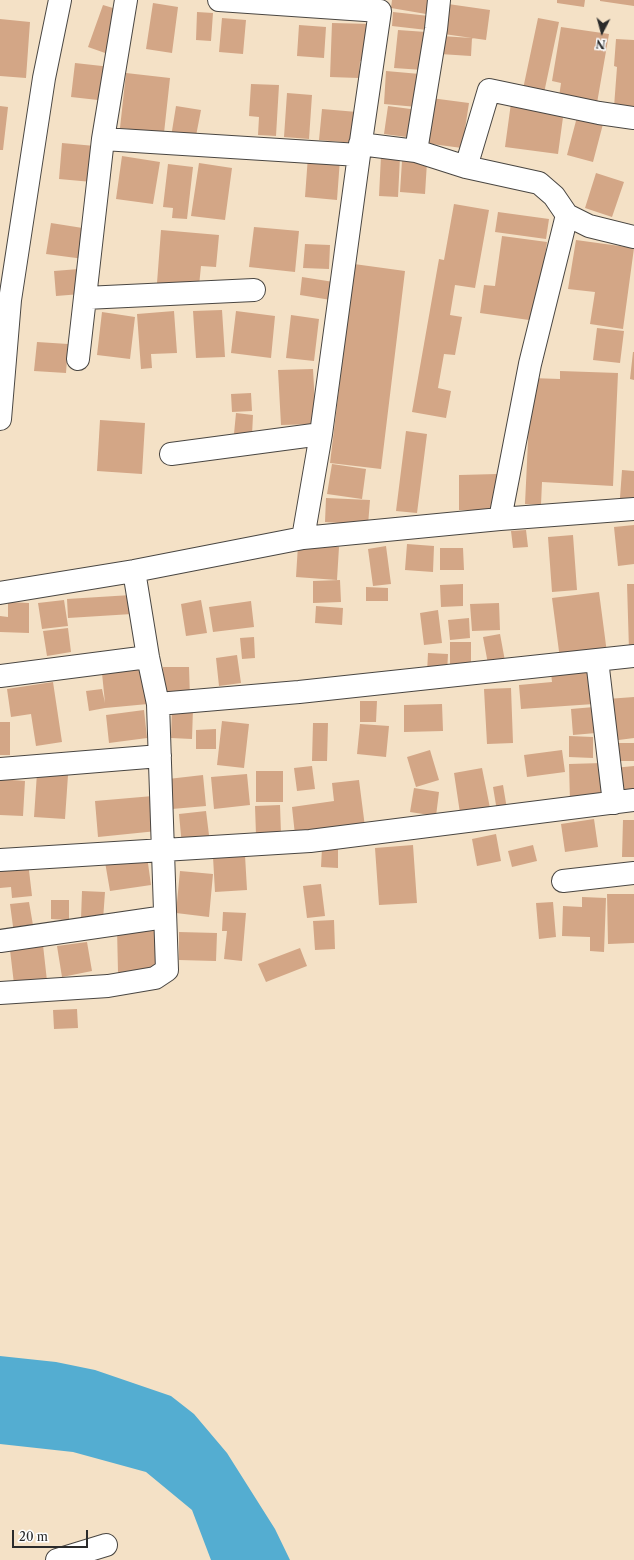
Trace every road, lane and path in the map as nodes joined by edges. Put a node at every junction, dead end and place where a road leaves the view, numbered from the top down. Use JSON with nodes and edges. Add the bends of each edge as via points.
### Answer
{"nodes":[{"id":1,"x":60,"y":0,"type":"edge"},
{"id":2,"x":126,"y":0,"type":"edge"},
{"id":3,"x":220,"y":0,"type":"edge"},
{"id":4,"x":439,"y":0,"type":"edge"},
{"id":5,"x":381,"y":5,"type":"edge"},
{"id":6,"x":634,"y":118,"type":"edge"},
{"id":7,"x":103,"y":139,"type":"junction"},
{"id":8,"x":359,"y":150,"type":"junction"},
{"id":9,"x":416,"y":151,"type":"junction"},
{"id":10,"x":466,"y":166,"type":"junction"},
{"id":11,"x":567,"y":215,"type":"junction"},
{"id":12,"x":634,"y":237,"type":"edge"},
{"id":13,"x":254,"y":290,"type":"dead end"},
{"id":14,"x":85,"y":298,"type":"junction"},
{"id":15,"x":78,"y":359,"type":"dead end"},
{"id":16,"x":0,"y":419,"type":"edge"},
{"id":17,"x":321,"y":434,"type":"junction"},
{"id":18,"x":170,"y":454,"type":"dead end"},
{"id":19,"x":634,"y":509,"type":"edge"},
{"id":20,"x":500,"y":519,"type":"junction"},
{"id":21,"x":303,"y":538,"type":"junction"},
{"id":22,"x":134,"y":571,"type":"junction"},
{"id":23,"x":0,"y":593,"type":"edge"},
{"id":24,"x":634,"y":656,"type":"edge"},
{"id":25,"x":148,"y":657,"type":"junction"},
{"id":26,"x":597,"y":660,"type":"junction"},
{"id":27,"x":0,"y":676,"type":"edge"},
{"id":28,"x":158,"y":704,"type":"junction"},
{"id":29,"x":160,"y":756,"type":"junction"},
{"id":30,"x":0,"y":769,"type":"edge"},
{"id":31,"x":624,"y":802,"type":"edge"},
{"id":32,"x":164,"y":849,"type":"junction"},
{"id":33,"x":0,"y":860,"type":"edge"},
{"id":34,"x":634,"y":873,"type":"edge"},
{"id":35,"x":563,"y":881,"type":"dead end"},
{"id":36,"x":165,"y":917,"type":"junction"},
{"id":37,"x":0,"y":941,"type":"edge"},
{"id":38,"x":0,"y":993,"type":"edge"},
{"id":39,"x":106,"y":1545,"type":"dead end"},
{"id":40,"x":57,"y":1560,"type":"edge"}],
"edges":[{"from":1,"to":16,"type":"street","via":[[44,78],[10,300]]},
{"from":2,"to":7,"type":"street"},
{"from":3,"to":5,"type":"street"},
{"from":4,"to":9,"type":"street"},
{"from":5,"to":8,"type":"street"},
{"from":6,"to":10,"type":"street","via":[[490,90]]},
{"from":7,"to":8,"type":"street"},
{"from":7,"to":14,"type":"street"},
{"from":8,"to":9,"type":"street"},
{"from":8,"to":17,"type":"street"},
{"from":9,"to":10,"type":"street"},
{"from":10,"to":11,"type":"street","via":[[539,184],[554,196]]},
{"from":11,"to":12,"type":"street","via":[[589,226]]},
{"from":11,"to":20,"type":"street","via":[[530,364]]},
{"from":13,"to":14,"type":"street"},
{"from":14,"to":15,"type":"street"},
{"from":17,"to":18,"type":"street"},
{"from":17,"to":21,"type":"street"},
{"from":19,"to":20,"type":"street"},
{"from":20,"to":21,"type":"street"},
{"from":21,"to":22,"type":"street"},
{"from":22,"to":23,"type":"street"},
{"from":22,"to":25,"type":"street"},
{"from":24,"to":26,"type":"street"},
{"from":25,"to":27,"type":"street"},
{"from":25,"to":28,"type":"street"},
{"from":26,"to":28,"type":"street","via":[[299,692]]},
{"from":26,"to":31,"type":"street"},
{"from":28,"to":29,"type":"street"},
{"from":29,"to":30,"type":"street"},
{"from":29,"to":32,"type":"street"},
{"from":31,"to":32,"type":"street","via":[[310,841]]},
{"from":32,"to":33,"type":"street"},
{"from":32,"to":36,"type":"street"},
{"from":34,"to":35,"type":"street"},
{"from":36,"to":37,"type":"street"},
{"from":36,"to":38,"type":"street","via":[[167,970],[155,978],[108,986]]},
{"from":39,"to":40,"type":"street"}]}
